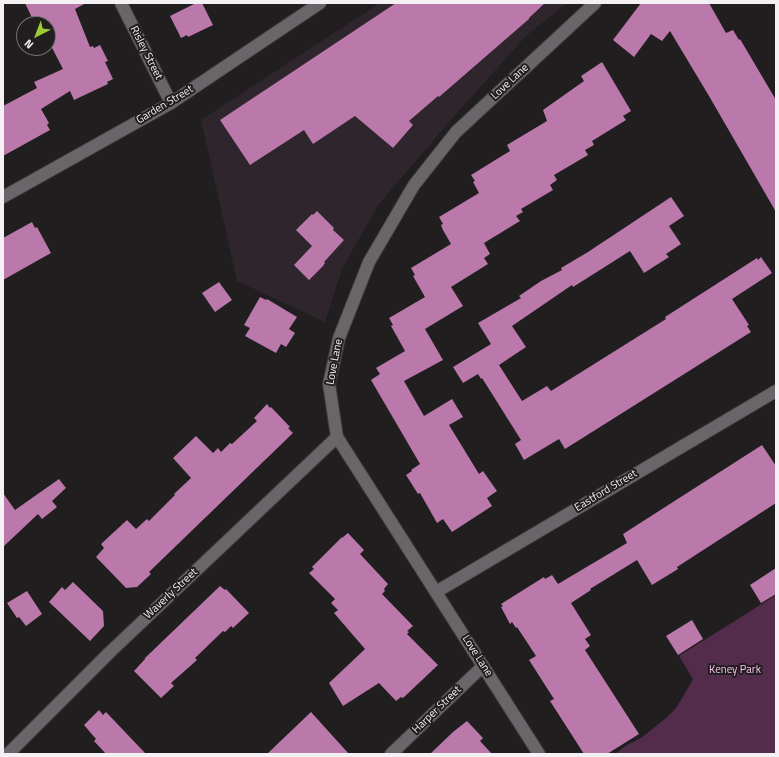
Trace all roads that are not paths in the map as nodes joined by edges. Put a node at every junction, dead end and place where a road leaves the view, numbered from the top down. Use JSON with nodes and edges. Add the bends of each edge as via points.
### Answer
{"nodes":[{"id":1,"x":121,"y":3,"type":"edge"},
{"id":2,"x":320,"y":3,"type":"edge"},
{"id":3,"x":595,"y":3,"type":"edge"},
{"id":4,"x":171,"y":103,"type":"junction"},
{"id":5,"x":3,"y":196,"type":"edge"},
{"id":6,"x":776,"y":391,"type":"edge"},
{"id":7,"x":337,"y":437,"type":"junction"},
{"id":8,"x":436,"y":592,"type":"junction"},
{"id":9,"x":483,"y":666,"type":"junction"},
{"id":10,"x":8,"y":754,"type":"edge"},
{"id":11,"x":391,"y":754,"type":"edge"},
{"id":12,"x":538,"y":754,"type":"edge"}],
"edges":[{"from":1,"to":4,"type":"street","name":"Risley Street"},
{"from":2,"to":4,"type":"street","name":"Garden Street"},
{"from":3,"to":7,"type":"street","name":"Love Lane","via":[[456,132],[414,185],[369,262],[339,338],[329,384]]},
{"from":4,"to":5,"type":"street","name":"Garden Street"},
{"from":6,"to":8,"type":"street","name":"Eastford Street"},
{"from":7,"to":8,"type":"street","name":"Love Lane"},
{"from":7,"to":10,"type":"street","name":"Waverly Street","via":[[109,653]]},
{"from":8,"to":9,"type":"street","name":"Love Lane"},
{"from":9,"to":11,"type":"street","name":"Harper Street"},
{"from":9,"to":12,"type":"street","name":"Love Lane"}]}
